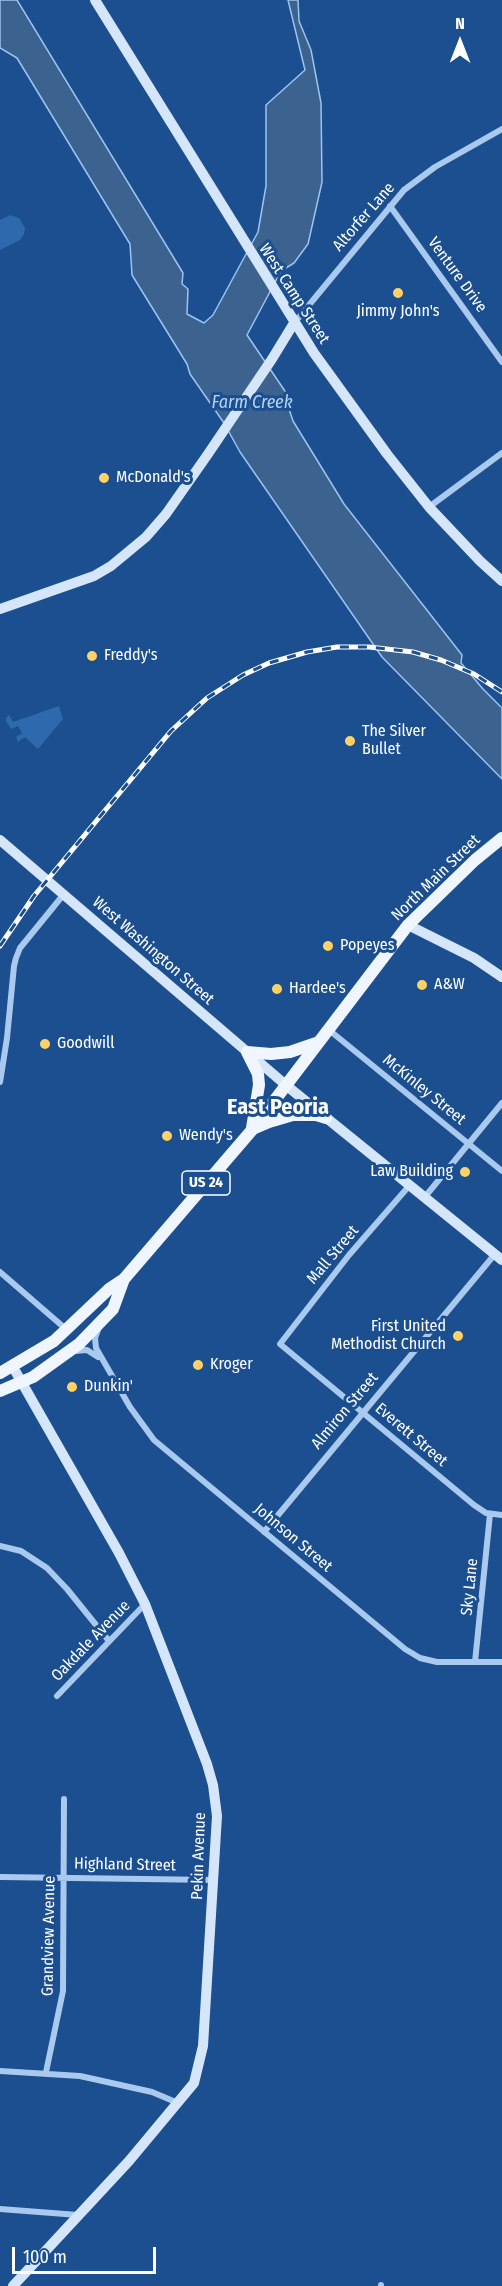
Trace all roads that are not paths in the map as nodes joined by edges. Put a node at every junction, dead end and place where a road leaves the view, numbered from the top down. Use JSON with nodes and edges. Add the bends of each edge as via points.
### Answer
{"nodes":[{"id":1,"x":95,"y":0,"type":"edge"},
{"id":2,"x":502,"y":129,"type":"edge"},
{"id":3,"x":390,"y":206,"type":"junction"},
{"id":4,"x":294,"y":323,"type":"junction"},
{"id":5,"x":502,"y":362,"type":"edge"},
{"id":6,"x":502,"y":453,"type":"edge"},
{"id":7,"x":429,"y":507,"type":"junction"},
{"id":8,"x":502,"y":582,"type":"edge"},
{"id":9,"x":0,"y":609,"type":"edge"},
{"id":10,"x":502,"y":838,"type":"edge"},
{"id":11,"x":0,"y":840,"type":"edge"},
{"id":12,"x":64,"y":894,"type":"junction"},
{"id":13,"x":408,"y":925,"type":"junction"},
{"id":14,"x":502,"y":977,"type":"edge"},
{"id":15,"x":330,"y":1029,"type":"junction"},
{"id":16,"x":320,"y":1042,"type":"junction"},
{"id":17,"x":247,"y":1052,"type":"junction"},
{"id":18,"x":0,"y":1082,"type":"edge"},
{"id":19,"x":286,"y":1086,"type":"junction"},
{"id":20,"x":502,"y":1103,"type":"edge"},
{"id":21,"x":326,"y":1118,"type":"junction"},
{"id":22,"x":252,"y":1130,"type":"junction"},
{"id":23,"x":469,"y":1144,"type":"junction"},
{"id":24,"x":502,"y":1171,"type":"edge"},
{"id":25,"x":409,"y":1186,"type":"junction"},
{"id":26,"x":424,"y":1198,"type":"junction"},
{"id":27,"x":498,"y":1257,"type":"edge"},
{"id":28,"x":0,"y":1272,"type":"edge"},
{"id":29,"x":124,"y":1279,"type":"junction"},
{"id":30,"x":103,"y":1319,"type":"junction"},
{"id":31,"x":67,"y":1330,"type":"junction"},
{"id":32,"x":280,"y":1344,"type":"joint"},
{"id":33,"x":61,"y":1358,"type":"junction"},
{"id":34,"x":106,"y":1366,"type":"junction"},
{"id":35,"x":13,"y":1367,"type":"junction"},
{"id":36,"x":0,"y":1373,"type":"edge"},
{"id":37,"x":19,"y":1381,"type":"junction"},
{"id":38,"x":0,"y":1391,"type":"edge"},
{"id":39,"x":362,"y":1412,"type":"junction"},
{"id":40,"x":490,"y":1514,"type":"junction"},
{"id":41,"x":502,"y":1515,"type":"edge"},
{"id":42,"x":264,"y":1532,"type":"junction"},
{"id":43,"x":0,"y":1545,"type":"edge"},
{"id":44,"x":145,"y":1604,"type":"junction"},
{"id":45,"x":109,"y":1641,"type":"junction"},
{"id":46,"x":475,"y":1662,"type":"junction"},
{"id":47,"x":502,"y":1662,"type":"edge"},
{"id":48,"x":57,"y":1696,"type":"dead end"},
{"id":49,"x":64,"y":1799,"type":"dead end"},
{"id":50,"x":0,"y":1877,"type":"edge"},
{"id":51,"x":63,"y":1877,"type":"junction"},
{"id":52,"x":214,"y":1880,"type":"junction"},
{"id":53,"x":0,"y":2071,"type":"edge"},
{"id":54,"x":46,"y":2072,"type":"junction"},
{"id":55,"x":179,"y":2103,"type":"junction"},
{"id":56,"x":0,"y":2209,"type":"edge"},
{"id":57,"x":79,"y":2215,"type":"junction"},
{"id":58,"x":13,"y":2286,"type":"edge"}],
"edges":[{"from":1,"to":4,"type":"street","name":"West Camp Street"},
{"from":2,"to":3,"type":"street","name":"Altorfer Lane","via":[[435,167]]},
{"from":3,"to":4,"type":"street","name":"Altorfer Lane"},
{"from":3,"to":5,"type":"street","name":"Venture Drive"},
{"from":4,"to":7,"type":"street","name":"West Camp Street"},
{"from":4,"to":9,"type":"street","via":[[208,454],[146,537],[111,566],[81,582]]},
{"from":6,"to":7,"type":"street"},
{"from":7,"to":8,"type":"street","name":"West Camp Street"},
{"from":10,"to":13,"type":"main road","name":"North Main Street","number":"US 24"},
{"from":11,"to":12,"type":"street","name":"West Washington Street"},
{"from":12,"to":17,"type":"street","name":"West Washington Street"},
{"from":12,"to":18,"type":"street","via":[[20,948],[14,966]]},
{"from":13,"to":14,"type":"street","via":[[474,958]]},
{"from":13,"to":15,"type":"main road","name":"North Main Street","number":"US 24"},
{"from":15,"to":16,"type":"main road","name":"North Main Street","number":"US 24"},
{"from":15,"to":23,"type":"street","name":"McKinley Street"},
{"from":16,"to":17,"type":"main road","via":[[290,1052]]},
{"from":16,"to":19,"type":"main road","name":"North Main Street","number":"US 24"},
{"from":17,"to":19,"type":"street","name":"West Washington Street"},
{"from":17,"to":22,"type":"main road","via":[[259,1085]]},
{"from":19,"to":21,"type":"street","name":"West Washington Street"},
{"from":19,"to":22,"type":"main road","number":"US 24"},
{"from":20,"to":23,"type":"street"},
{"from":21,"to":22,"type":"main road","via":[[293,1115]]},
{"from":21,"to":25,"type":"street","name":"West Washington Street"},
{"from":22,"to":29,"type":"main road","number":"US 24"},
{"from":23,"to":24,"type":"street","name":"McKinley Street"},
{"from":23,"to":26,"type":"street"},
{"from":25,"to":26,"type":"street","name":"West Washington Street"},
{"from":25,"to":32,"type":"street","name":"Mall Street"},
{"from":26,"to":27,"type":"street","name":"West Washington Street"},
{"from":27,"to":39,"type":"street","name":"Almiron Street"},
{"from":28,"to":31,"type":"street"},
{"from":29,"to":30,"type":"main road","number":"US 24","via":[[113,1309]]},
{"from":29,"to":31,"type":"main road","number":"US 24"},
{"from":30,"to":33,"type":"main road","number":"US 24"},
{"from":30,"to":34,"type":"street","name":"Johnson Street","via":[[95,1345]]},
{"from":31,"to":35,"type":"main road","number":"US 24"},
{"from":32,"to":39,"type":"street","name":"Everett Street"},
{"from":33,"to":34,"type":"street","name":"Johnson Street","via":[[73,1351],[87,1350]]},
{"from":33,"to":37,"type":"main road","number":"US 24","via":[[33,1377]]},
{"from":34,"to":42,"type":"street","name":"Johnson Street","via":[[154,1440]]},
{"from":35,"to":36,"type":"main road","number":"US 24"},
{"from":35,"to":37,"type":"street","name":"Pekin Avenue"},
{"from":37,"to":38,"type":"main road","number":"US 24"},
{"from":37,"to":44,"type":"street","name":"Pekin Avenue"},
{"from":39,"to":40,"type":"street","name":"Everett Street"},
{"from":39,"to":42,"type":"street","name":"Almiron Street"},
{"from":40,"to":41,"type":"street","name":"Everett Street"},
{"from":40,"to":46,"type":"street","name":"Sky Lane"},
{"from":42,"to":46,"type":"street","name":"Johnson Street","via":[[414,1656],[437,1662]]},
{"from":43,"to":45,"type":"street","via":[[21,1551],[47,1568]]},
{"from":44,"to":45,"type":"street","name":"Oakdale Avenue"},
{"from":44,"to":52,"type":"street","name":"Pekin Avenue","via":[[213,1785],[217,1816]]},
{"from":45,"to":48,"type":"street","name":"Oakdale Avenue"},
{"from":46,"to":47,"type":"street","name":"Johnson Street"},
{"from":49,"to":51,"type":"street","name":"Grandview Avenue"},
{"from":50,"to":51,"type":"street","name":"Highland Street"},
{"from":51,"to":52,"type":"street","name":"Highland Street"},
{"from":51,"to":54,"type":"street","name":"Grandview Avenue","via":[[63,1992]]},
{"from":52,"to":55,"type":"street","name":"Pekin Avenue","via":[[201,2057],[194,2083]]},
{"from":53,"to":54,"type":"street"},
{"from":54,"to":55,"type":"street","via":[[114,2082]]},
{"from":55,"to":57,"type":"street","name":"Pekin Avenue"},
{"from":56,"to":57,"type":"street"},
{"from":57,"to":58,"type":"street","name":"Pekin Avenue"}]}
